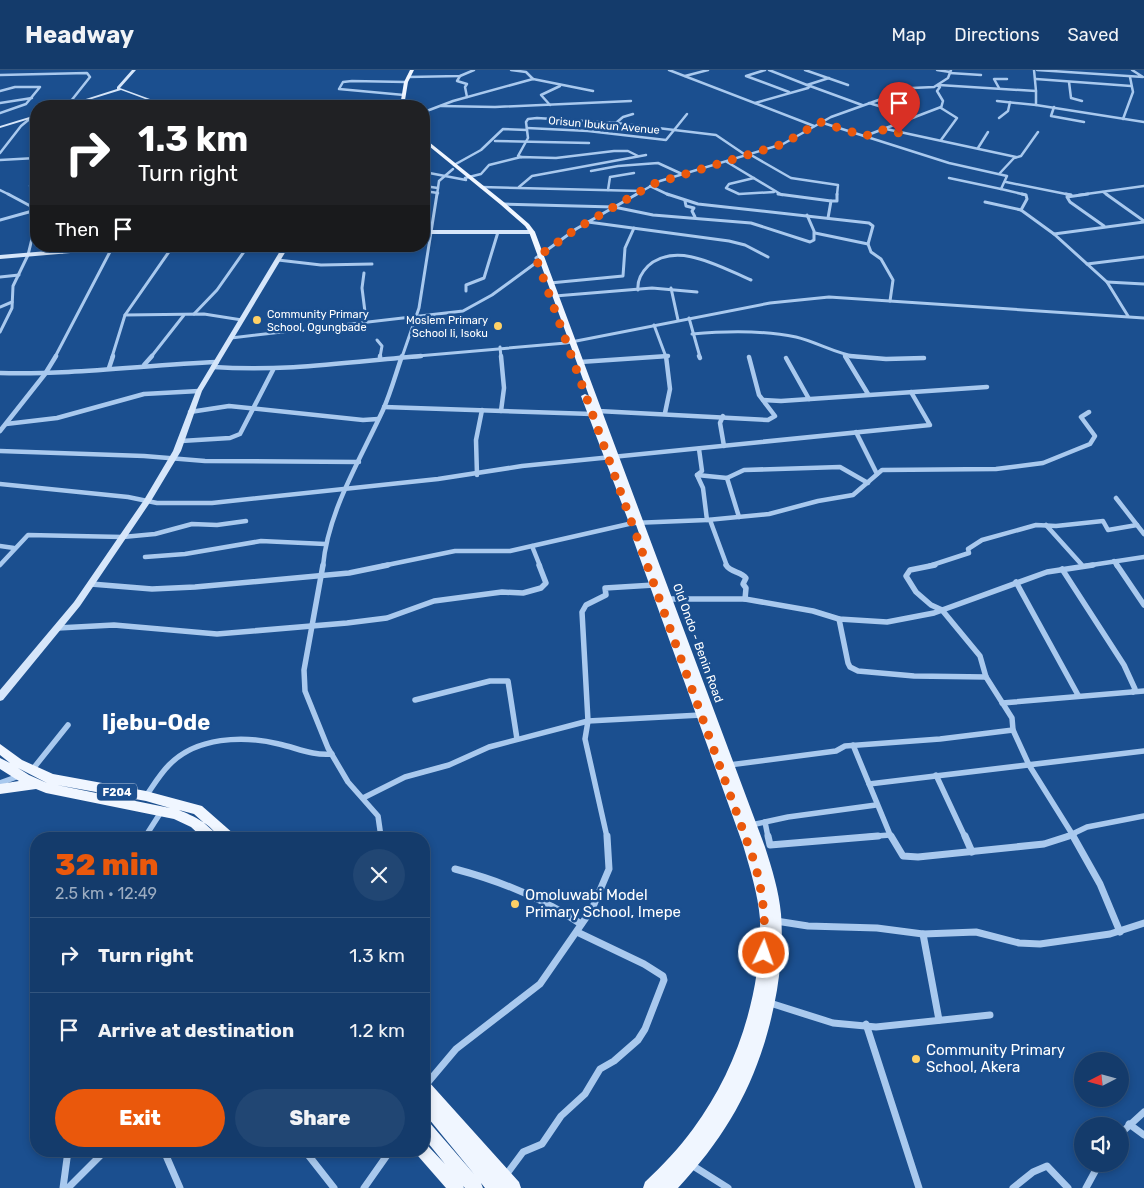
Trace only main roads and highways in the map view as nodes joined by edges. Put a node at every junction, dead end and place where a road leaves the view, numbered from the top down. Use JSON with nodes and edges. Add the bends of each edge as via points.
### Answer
{"nodes":[{"id":1,"x":412,"y":70,"type":"edge"},
{"id":2,"x":403,"y":100,"type":"edge"},
{"id":3,"x":430,"y":146,"type":"edge"},
{"id":4,"x":430,"y":150,"type":"edge"},
{"id":5,"x":453,"y":167,"type":"junction"},
{"id":6,"x":467,"y":179,"type":"junction"},
{"id":7,"x":527,"y":231,"type":"junction"},
{"id":8,"x":538,"y":259,"type":"junction"},
{"id":9,"x":569,"y":342,"type":"junction"},
{"id":10,"x":595,"y":412,"type":"junction"},
{"id":11,"x":636,"y":523,"type":"junction"},
{"id":12,"x":660,"y":587,"type":"junction"},
{"id":13,"x":702,"y":709,"type":"junction"},
{"id":14,"x":0,"y":749,"type":"edge"},
{"id":15,"x":0,"y":763,"type":"edge"},
{"id":16,"x":37,"y":784,"type":"junction"},
{"id":17,"x":0,"y":789,"type":"edge"},
{"id":18,"x":205,"y":832,"type":"edge"},
{"id":19,"x":223,"y":832,"type":"edge"},
{"id":20,"x":430,"y":1094,"type":"edge"},
{"id":21,"x":430,"y":1109,"type":"edge"},
{"id":22,"x":430,"y":1134,"type":"edge"},
{"id":23,"x":428,"y":1157,"type":"edge"},
{"id":24,"x":686,"y":1162,"type":"junction"},
{"id":25,"x":504,"y":1184,"type":"edge"},
{"id":26,"x":456,"y":1188,"type":"edge"},
{"id":27,"x":476,"y":1188,"type":"edge"},
{"id":28,"x":651,"y":1188,"type":"edge"},
{"id":29,"x":667,"y":1188,"type":"edge"}],
"edges":[{"from":1,"to":2,"type":"main road"},
{"from":3,"to":5,"type":"main road","name":"Old Ondo - Benin Road"},
{"from":4,"to":5,"type":"main road","name":"Old Ondo - Benin Road"},
{"from":5,"to":6,"type":"main road","name":"Old Ondo - Benin Road"},
{"from":6,"to":7,"type":"main road","name":"Old Ondo - Benin Road"},
{"from":6,"to":7,"type":"main road","name":"Old Ondo - Benin Road","via":[[482,186],[503,204]]},
{"from":7,"to":8,"type":"main road","name":"Old Ondo - Benin Road"},
{"from":8,"to":9,"type":"main road","name":"Old Ondo - Benin Road"},
{"from":8,"to":9,"type":"main road","name":"Old Ondo - Benin Road","via":[[555,296]]},
{"from":9,"to":10,"type":"main road","name":"Old Ondo - Benin Road"},
{"from":9,"to":10,"type":"main road","name":"Old Ondo - Benin Road","via":[[580,362]]},
{"from":10,"to":11,"type":"main road","name":"Old Ondo - Benin Road","via":[[616,456]]},
{"from":10,"to":11,"type":"main road","name":"Old Ondo - Benin Road","via":[[607,458]]},
{"from":11,"to":12,"type":"main road","name":"Old Ondo - Benin Road"},
{"from":11,"to":12,"type":"main road","name":"Old Ondo - Benin Road"},
{"from":12,"to":13,"type":"main road","name":"Old Ondo - Benin Road"},
{"from":12,"to":13,"type":"main road","name":"Old Ondo - Benin Road"},
{"from":13,"to":24,"type":"main road","name":"Old Ondo - Benin Road","via":[[758,876],[766,932],[761,981],[742,1053]]},
{"from":13,"to":24,"type":"main road","name":"Old Ondo - Benin Road","via":[[760,847],[775,921],[773,967],[761,1035],[736,1099],[705,1148]]},
{"from":14,"to":19,"type":"main road","number":"F204","via":[[32,770],[66,783],[146,796],[198,810]]},
{"from":15,"to":16,"type":"main road","number":"F204"},
{"from":16,"to":17,"type":"main road"},
{"from":16,"to":18,"type":"main road","number":"F204","via":[[60,792],[162,811],[195,823]]},
{"from":20,"to":25,"type":"main road"},
{"from":21,"to":25,"type":"main road","via":[[454,1139]]},
{"from":22,"to":27,"type":"main road"},
{"from":23,"to":26,"type":"main road"},
{"from":24,"to":28,"type":"main road","name":"Old Ondo - Benin Road"},
{"from":24,"to":29,"type":"main road","name":"Old Ondo - Benin Road"}]}
